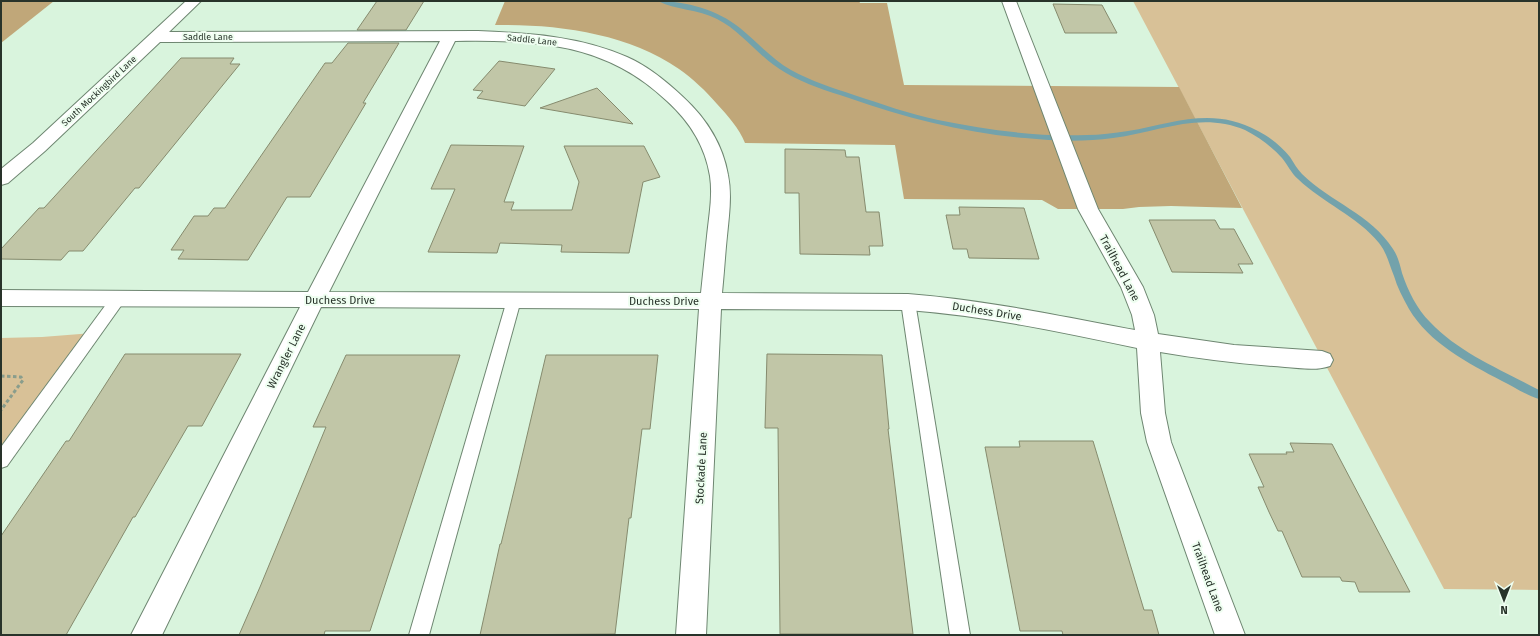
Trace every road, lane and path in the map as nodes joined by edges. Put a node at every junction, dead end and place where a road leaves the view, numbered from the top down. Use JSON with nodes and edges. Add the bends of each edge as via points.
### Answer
{"nodes":[{"id":1,"x":194,"y":1,"type":"edge"},
{"id":2,"x":1009,"y":1,"type":"edge"},
{"id":3,"x":450,"y":36,"type":"junction"},
{"id":4,"x":156,"y":37,"type":"junction"},
{"id":5,"x":1,"y":179,"type":"edge"},
{"id":6,"x":1,"y":298,"type":"edge"},
{"id":7,"x":118,"y":299,"type":"junction"},
{"id":8,"x":314,"y":300,"type":"junction"},
{"id":9,"x":514,"y":300,"type":"junction"},
{"id":10,"x":711,"y":301,"type":"junction"},
{"id":11,"x":908,"y":302,"type":"junction"},
{"id":12,"x":1148,"y":341,"type":"junction"},
{"id":13,"x":1322,"y":360,"type":"dead end"},
{"id":14,"x":1,"y":376,"type":"edge"},
{"id":15,"x":1,"y":410,"type":"edge"},
{"id":16,"x":1,"y":461,"type":"edge"},
{"id":17,"x":146,"y":635,"type":"edge"},
{"id":18,"x":419,"y":635,"type":"edge"},
{"id":19,"x":692,"y":635,"type":"edge"},
{"id":20,"x":960,"y":635,"type":"edge"},
{"id":21,"x":1230,"y":635,"type":"edge"}],
"edges":[{"from":1,"to":4,"type":"street","name":"South Mockingbird Lane"},
{"from":2,"to":12,"type":"street","name":"Trailhead Lane","via":[[1088,209],[1132,287],[1143,315]]},
{"from":3,"to":4,"type":"street","name":"Saddle Lane"},
{"from":3,"to":8,"type":"street","name":"Wrangler Lane"},
{"from":3,"to":10,"type":"street","name":"Saddle Lane","via":[[531,39],[597,50],[642,72],[680,103],[696,120],[707,138],[719,178]]},
{"from":4,"to":5,"type":"street","name":"South Mockingbird Lane","via":[[40,148]]},
{"from":6,"to":7,"type":"street","name":"Duchess Drive"},
{"from":7,"to":8,"type":"street","name":"Duchess Drive"},
{"from":7,"to":16,"type":"lane"},
{"from":8,"to":9,"type":"street","name":"Duchess Drive"},
{"from":8,"to":17,"type":"street","name":"Wrangler Lane"},
{"from":9,"to":10,"type":"street","name":"Duchess Drive"},
{"from":9,"to":18,"type":"lane"},
{"from":10,"to":11,"type":"street","name":"Duchess Drive"},
{"from":10,"to":19,"type":"street","name":"Stockade Lane"},
{"from":11,"to":12,"type":"street","name":"Duchess Drive","via":[[994,310]]},
{"from":11,"to":20,"type":"lane"},
{"from":12,"to":13,"type":"street","name":"Duchess Drive","via":[[1233,354]]},
{"from":12,"to":21,"type":"street","name":"Trailhead Lane","via":[[1153,413],[1159,442]]},
{"from":14,"to":15,"type":"path","via":[[17,376],[23,380]]}]}
